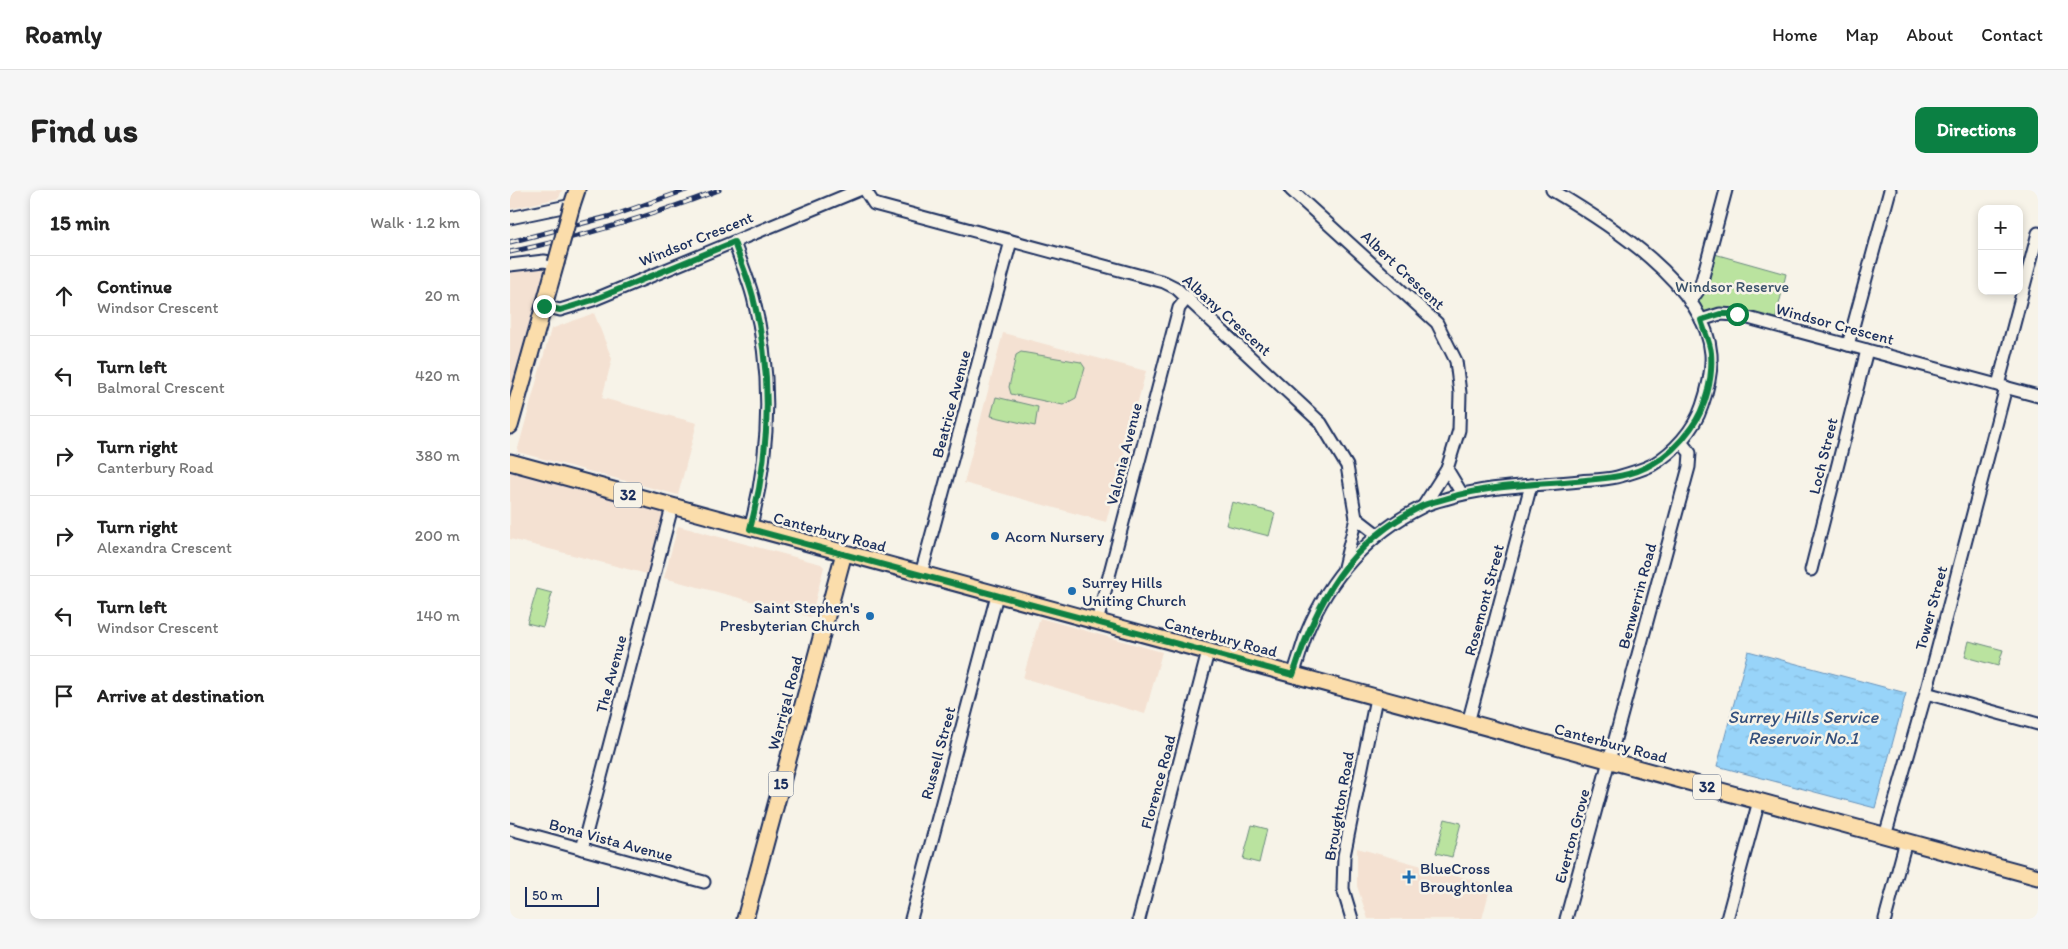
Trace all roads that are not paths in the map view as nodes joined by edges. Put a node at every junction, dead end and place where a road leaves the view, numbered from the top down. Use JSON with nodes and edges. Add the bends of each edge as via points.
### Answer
{"nodes":[{"id":1,"x":577,"y":190,"type":"edge"},
{"id":2,"x":859,"y":190,"type":"edge"},
{"id":3,"x":866,"y":190,"type":"edge"},
{"id":4,"x":1291,"y":190,"type":"edge"},
{"id":5,"x":1552,"y":190,"type":"edge"},
{"id":6,"x":1726,"y":190,"type":"edge"},
{"id":7,"x":1890,"y":190,"type":"edge"},
{"id":8,"x":572,"y":205,"type":"junction"},
{"id":9,"x":510,"y":218,"type":"edge"},
{"id":10,"x":2038,"y":233,"type":"edge"},
{"id":11,"x":1011,"y":241,"type":"junction"},
{"id":12,"x":734,"y":242,"type":"junction"},
{"id":13,"x":556,"y":263,"type":"junction"},
{"id":14,"x":510,"y":265,"type":"edge"},
{"id":15,"x":1188,"y":297,"type":"junction"},
{"id":16,"x":1690,"y":302,"type":"junction"},
{"id":17,"x":544,"y":306,"type":"junction"},
{"id":18,"x":1701,"y":320,"type":"junction"},
{"id":19,"x":1848,"y":345,"type":"junction"},
{"id":20,"x":1867,"y":350,"type":"junction"},
{"id":21,"x":2002,"y":386,"type":"junction"},
{"id":22,"x":2038,"y":396,"type":"edge"},
{"id":23,"x":510,"y":426,"type":"edge"},
{"id":24,"x":1681,"y":442,"type":"junction"},
{"id":25,"x":510,"y":462,"type":"edge"},
{"id":26,"x":1447,"y":470,"type":"junction"},
{"id":27,"x":1531,"y":485,"type":"junction"},
{"id":28,"x":1462,"y":494,"type":"junction"},
{"id":29,"x":1424,"y":505,"type":"junction"},
{"id":30,"x":672,"y":507,"type":"junction"},
{"id":31,"x":1356,"y":518,"type":"junction"},
{"id":32,"x":750,"y":529,"type":"junction"},
{"id":33,"x":1378,"y":534,"type":"junction"},
{"id":34,"x":844,"y":554,"type":"junction"},
{"id":35,"x":1344,"y":568,"type":"junction"},
{"id":36,"x":1811,"y":570,"type":"dead end"},
{"id":37,"x":921,"y":574,"type":"junction"},
{"id":38,"x":997,"y":595,"type":"junction"},
{"id":39,"x":1097,"y":622,"type":"junction"},
{"id":40,"x":1208,"y":652,"type":"junction"},
{"id":41,"x":1293,"y":675,"type":"junction"},
{"id":42,"x":1926,"y":693,"type":"junction"},
{"id":43,"x":1376,"y":698,"type":"junction"},
{"id":44,"x":1468,"y":723,"type":"junction"},
{"id":45,"x":2038,"y":724,"type":"edge"},
{"id":46,"x":1609,"y":761,"type":"junction"},
{"id":47,"x":1759,"y":801,"type":"junction"},
{"id":48,"x":510,"y":829,"type":"edge"},
{"id":49,"x":1885,"y":836,"type":"junction"},
{"id":50,"x":1906,"y":841,"type":"junction"},
{"id":51,"x":582,"y":849,"type":"junction"},
{"id":52,"x":2038,"y":877,"type":"edge"},
{"id":53,"x":704,"y":882,"type":"dead end"},
{"id":54,"x":745,"y":919,"type":"edge"},
{"id":55,"x":911,"y":919,"type":"edge"},
{"id":56,"x":1139,"y":919,"type":"edge"},
{"id":57,"x":1352,"y":919,"type":"edge"},
{"id":58,"x":1566,"y":919,"type":"edge"},
{"id":59,"x":1727,"y":919,"type":"edge"},
{"id":60,"x":1885,"y":919,"type":"edge"}],
"edges":[{"from":1,"to":8,"type":"main road"},
{"from":2,"to":12,"type":"street","name":"Windsor Crescent"},
{"from":3,"to":11,"type":"street","name":"Albany Crescent","via":[[874,204]]},
{"from":4,"to":26,"type":"street","name":"Albert Crescent","via":[[1437,323],[1456,361],[1460,393],[1459,430]]},
{"from":5,"to":16,"type":"street","via":[[1599,218],[1645,254]]},
{"from":6,"to":16,"type":"street","via":[[1700,288]]},
{"from":7,"to":19,"type":"street"},
{"from":8,"to":9,"type":"street"},
{"from":8,"to":13,"type":"main road","bridge":true},
{"from":10,"to":21,"type":"street","name":"Tower Street"},
{"from":11,"to":15,"type":"street","name":"Albany Crescent","via":[[1164,282]]},
{"from":11,"to":37,"type":"street","name":"Beatrice Avenue"},
{"from":12,"to":17,"type":"street","name":"Windsor Crescent","via":[[593,300],[560,310]]},
{"from":12,"to":32,"type":"street","via":[[752,296],[762,344],[766,395],[764,465]]},
{"from":13,"to":14,"type":"street","via":[[544,260]]},
{"from":13,"to":17,"type":"main road"},
{"from":15,"to":31,"type":"street","name":"Albany Crescent","via":[[1321,423],[1347,466]]},
{"from":15,"to":39,"type":"street","name":"Valonia Avenue","via":[[1179,308]]},
{"from":16,"to":18,"type":"street"},
{"from":17,"to":23,"type":"main road"},
{"from":18,"to":19,"type":"street","name":"Windsor Crescent","via":[[1720,314],[1737,314]]},
{"from":18,"to":24,"type":"street","via":[[1711,352],[1710,384],[1698,420]]},
{"from":19,"to":20,"type":"street","name":"Windsor Crescent"},
{"from":20,"to":21,"type":"street","name":"Windsor Crescent"},
{"from":20,"to":36,"type":"street","name":"Loch Street"},
{"from":21,"to":22,"type":"street","name":"Windsor Crescent"},
{"from":21,"to":42,"type":"street","name":"Tower Street"},
{"from":24,"to":27,"type":"street","via":[[1652,465],[1614,478]]},
{"from":24,"to":46,"type":"street","name":"Benwerrin Road","via":[[1690,453],[1690,467]]},
{"from":25,"to":30,"type":"main road","name":"Canterbury Road","number":"32"},
{"from":26,"to":28,"type":"street"},
{"from":26,"to":29,"type":"street","name":"Albert Crescent"},
{"from":27,"to":28,"type":"street","via":[[1496,487]]},
{"from":27,"to":44,"type":"street","name":"Rosemont Street"},
{"from":28,"to":29,"type":"street"},
{"from":29,"to":33,"type":"street"},
{"from":30,"to":32,"type":"main road","name":"Canterbury Road","number":"32"},
{"from":30,"to":51,"type":"street","name":"The Avenue"},
{"from":31,"to":33,"type":"street"},
{"from":31,"to":35,"type":"street","name":"Albany Crescent"},
{"from":32,"to":34,"type":"main road","name":"Canterbury Road","number":"32"},
{"from":33,"to":35,"type":"street"},
{"from":34,"to":37,"type":"main road","name":"Canterbury Road","number":"32"},
{"from":34,"to":54,"type":"main road","name":"Warrigal Road","number":"15"},
{"from":35,"to":41,"type":"street","via":[[1307,631]]},
{"from":37,"to":38,"type":"main road","name":"Canterbury Road","number":"32"},
{"from":38,"to":39,"type":"main road","name":"Canterbury Road","number":"32"},
{"from":38,"to":55,"type":"street","name":"Russell Street"},
{"from":39,"to":40,"type":"main road","name":"Canterbury Road","number":"32"},
{"from":40,"to":41,"type":"main road","name":"Canterbury Road","number":"32"},
{"from":40,"to":56,"type":"street","name":"Florence Road"},
{"from":41,"to":43,"type":"main road","name":"Canterbury Road","number":"32"},
{"from":42,"to":45,"type":"street"},
{"from":42,"to":49,"type":"street","name":"Tower Street"},
{"from":43,"to":44,"type":"main road","name":"Canterbury Road","number":"32"},
{"from":43,"to":57,"type":"street","name":"Broughton Road","via":[[1344,856],[1343,889]]},
{"from":44,"to":46,"type":"main road","name":"Canterbury Road","number":"32"},
{"from":46,"to":47,"type":"main road","name":"Canterbury Road","number":"32"},
{"from":46,"to":58,"type":"street","name":"Everton Grove"},
{"from":47,"to":49,"type":"main road","name":"Canterbury Road","number":"32"},
{"from":47,"to":59,"type":"street"},
{"from":48,"to":51,"type":"street","name":"Bona Vista Avenue"},
{"from":49,"to":50,"type":"main road","name":"Canterbury Road","number":"32"},
{"from":50,"to":52,"type":"main road","name":"Canterbury Road","number":"32"},
{"from":50,"to":60,"type":"street"},
{"from":51,"to":53,"type":"street","name":"Bona Vista Avenue"}]}
